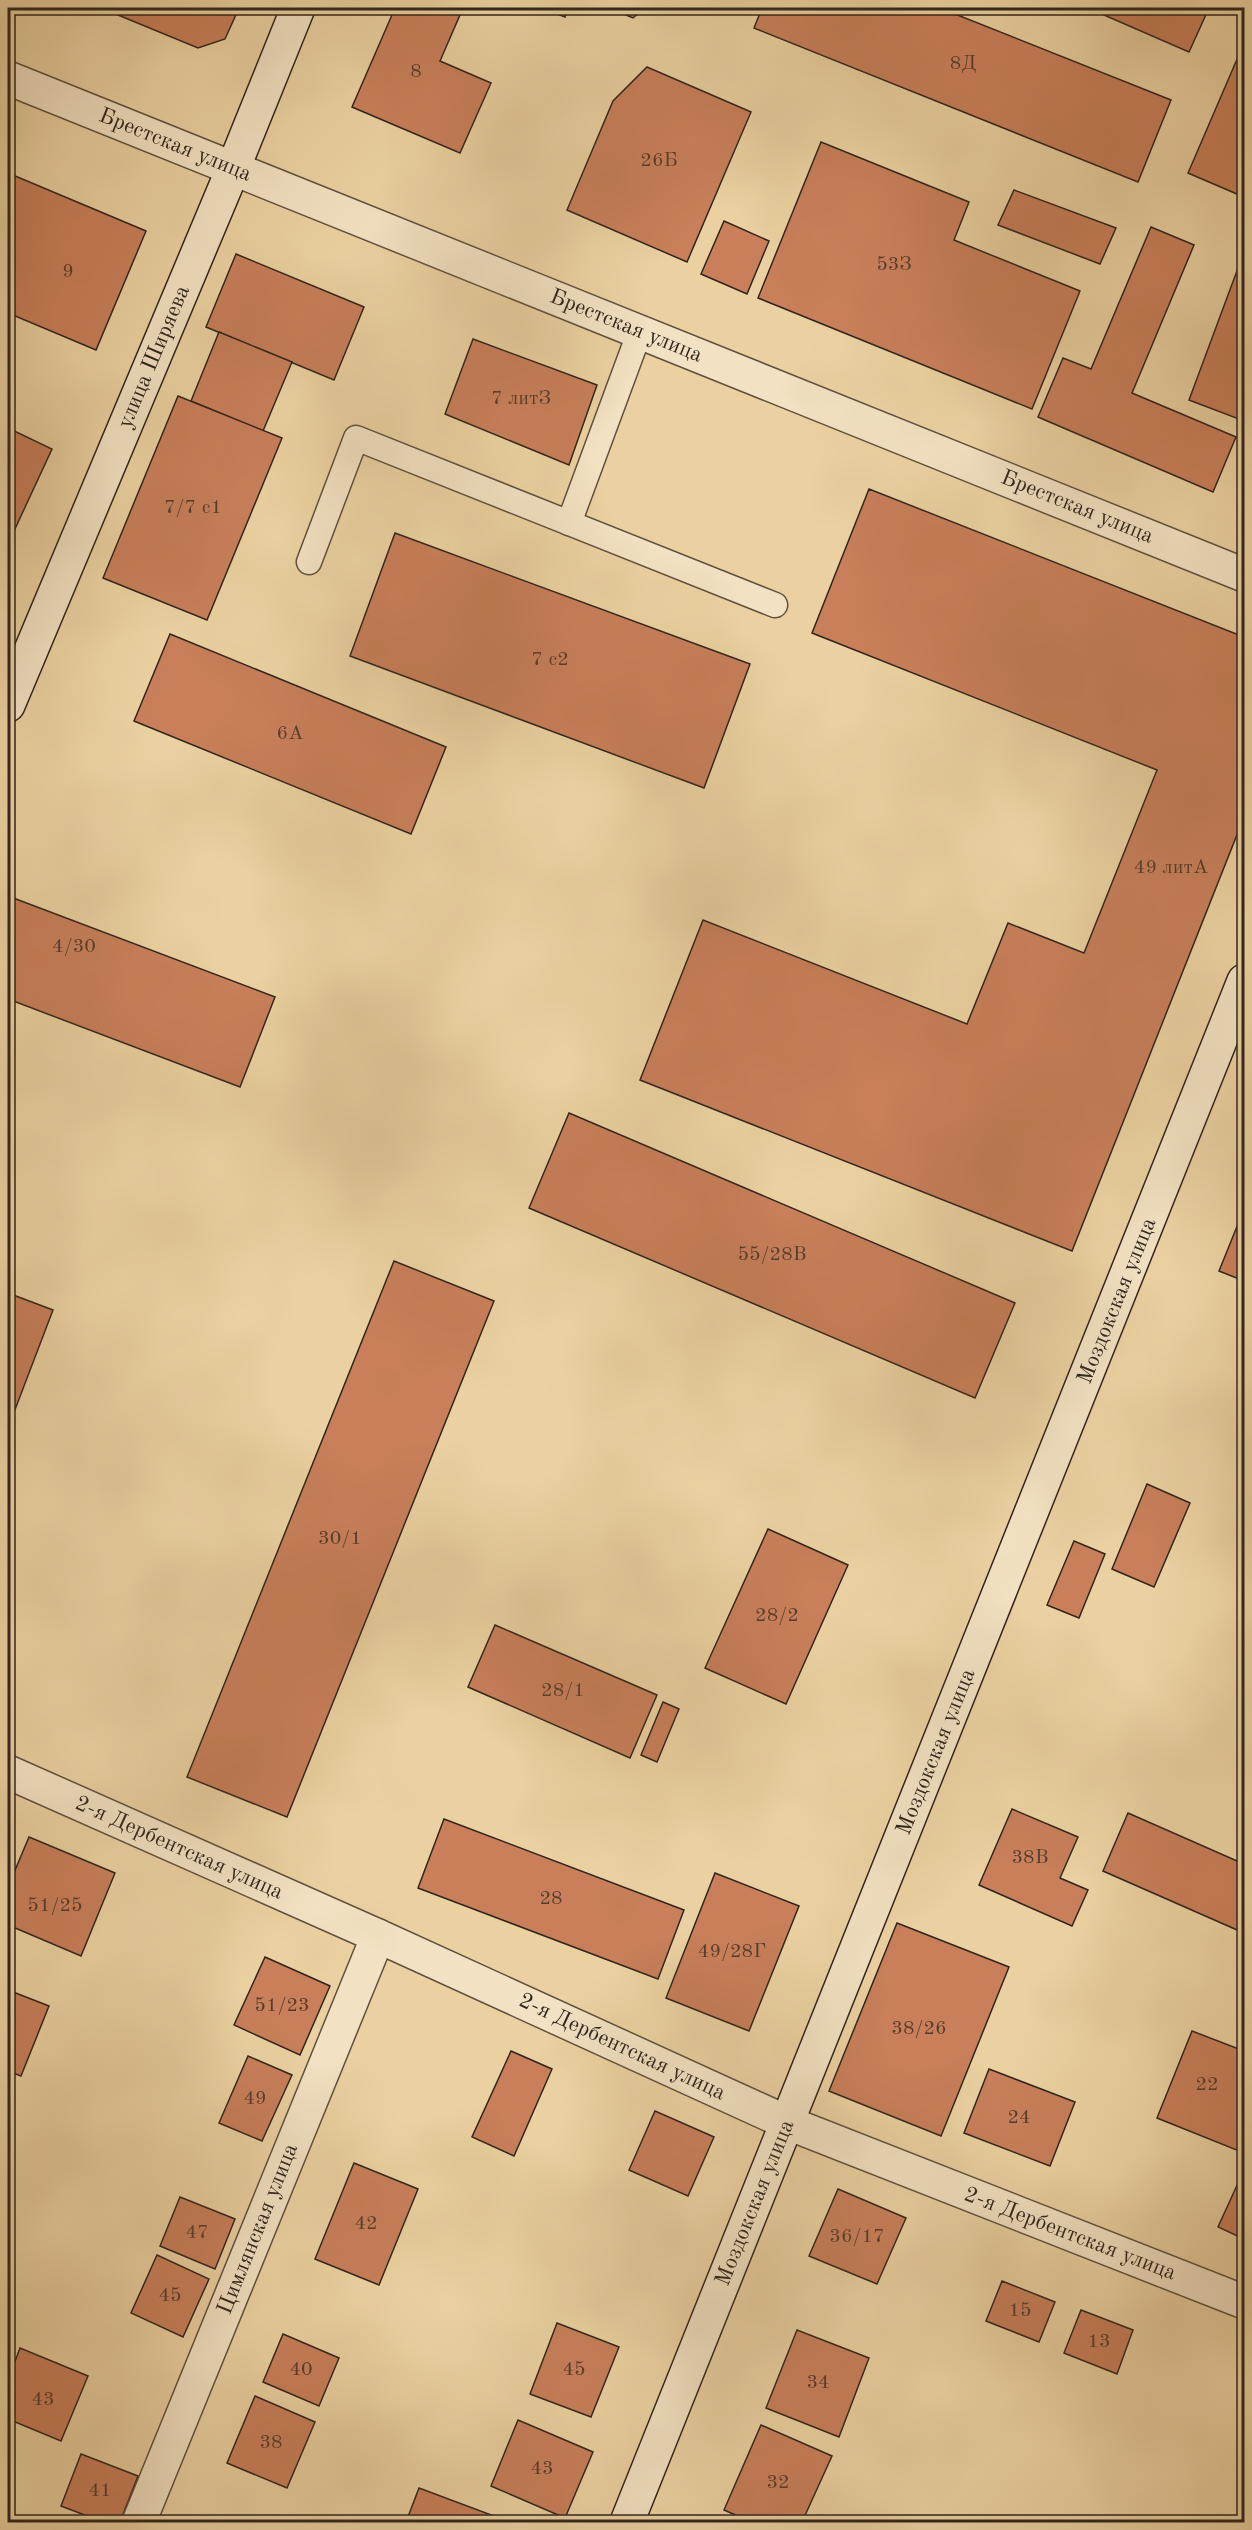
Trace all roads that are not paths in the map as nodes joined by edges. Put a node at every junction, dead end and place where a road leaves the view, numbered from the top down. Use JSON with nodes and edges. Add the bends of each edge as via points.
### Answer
{"nodes":[{"id":1,"x":298,"y":8,"type":"edge"},
{"id":2,"x":8,"y":78,"type":"edge"},
{"id":3,"x":233,"y":169,"type":"junction"},
{"id":4,"x":640,"y":331,"type":"junction"},
{"id":5,"x":569,"y":523,"type":"junction"},
{"id":6,"x":309,"y":562,"type":"dead end"},
{"id":7,"x":1245,"y":575,"type":"edge"},
{"id":8,"x":775,"y":605,"type":"dead end"},
{"id":9,"x":8,"y":705,"type":"edge"},
{"id":10,"x":1245,"y":981,"type":"edge"},
{"id":11,"x":8,"y":1774,"type":"edge"},
{"id":12,"x":378,"y":1936,"type":"junction"},
{"id":13,"x":788,"y":2123,"type":"junction"},
{"id":14,"x":1245,"y":2302,"type":"edge"},
{"id":15,"x":139,"y":2523,"type":"edge"},
{"id":16,"x":627,"y":2523,"type":"edge"}],
"edges":[{"from":1,"to":3,"type":"street","name":"улица Ширяева"},
{"from":2,"to":3,"type":"street","name":"Брестская улица"},
{"from":3,"to":4,"type":"street","name":"Брестская улица"},
{"from":3,"to":9,"type":"street","name":"улица Ширяева"},
{"from":4,"to":5,"type":"lane"},
{"from":4,"to":7,"type":"street","name":"Брестская улица"},
{"from":5,"to":6,"type":"lane","via":[[356,438]]},
{"from":5,"to":8,"type":"lane"},
{"from":10,"to":13,"type":"street","name":"Моздокская улица"},
{"from":11,"to":12,"type":"street","name":"2-я Дербентская улица"},
{"from":12,"to":13,"type":"street","name":"2-я Дербентская улица"},
{"from":12,"to":15,"type":"street","name":"Цимлянская улица"},
{"from":13,"to":14,"type":"street","name":"2-я Дербентская улица"},
{"from":13,"to":16,"type":"street","name":"Моздокская улица"}]}
